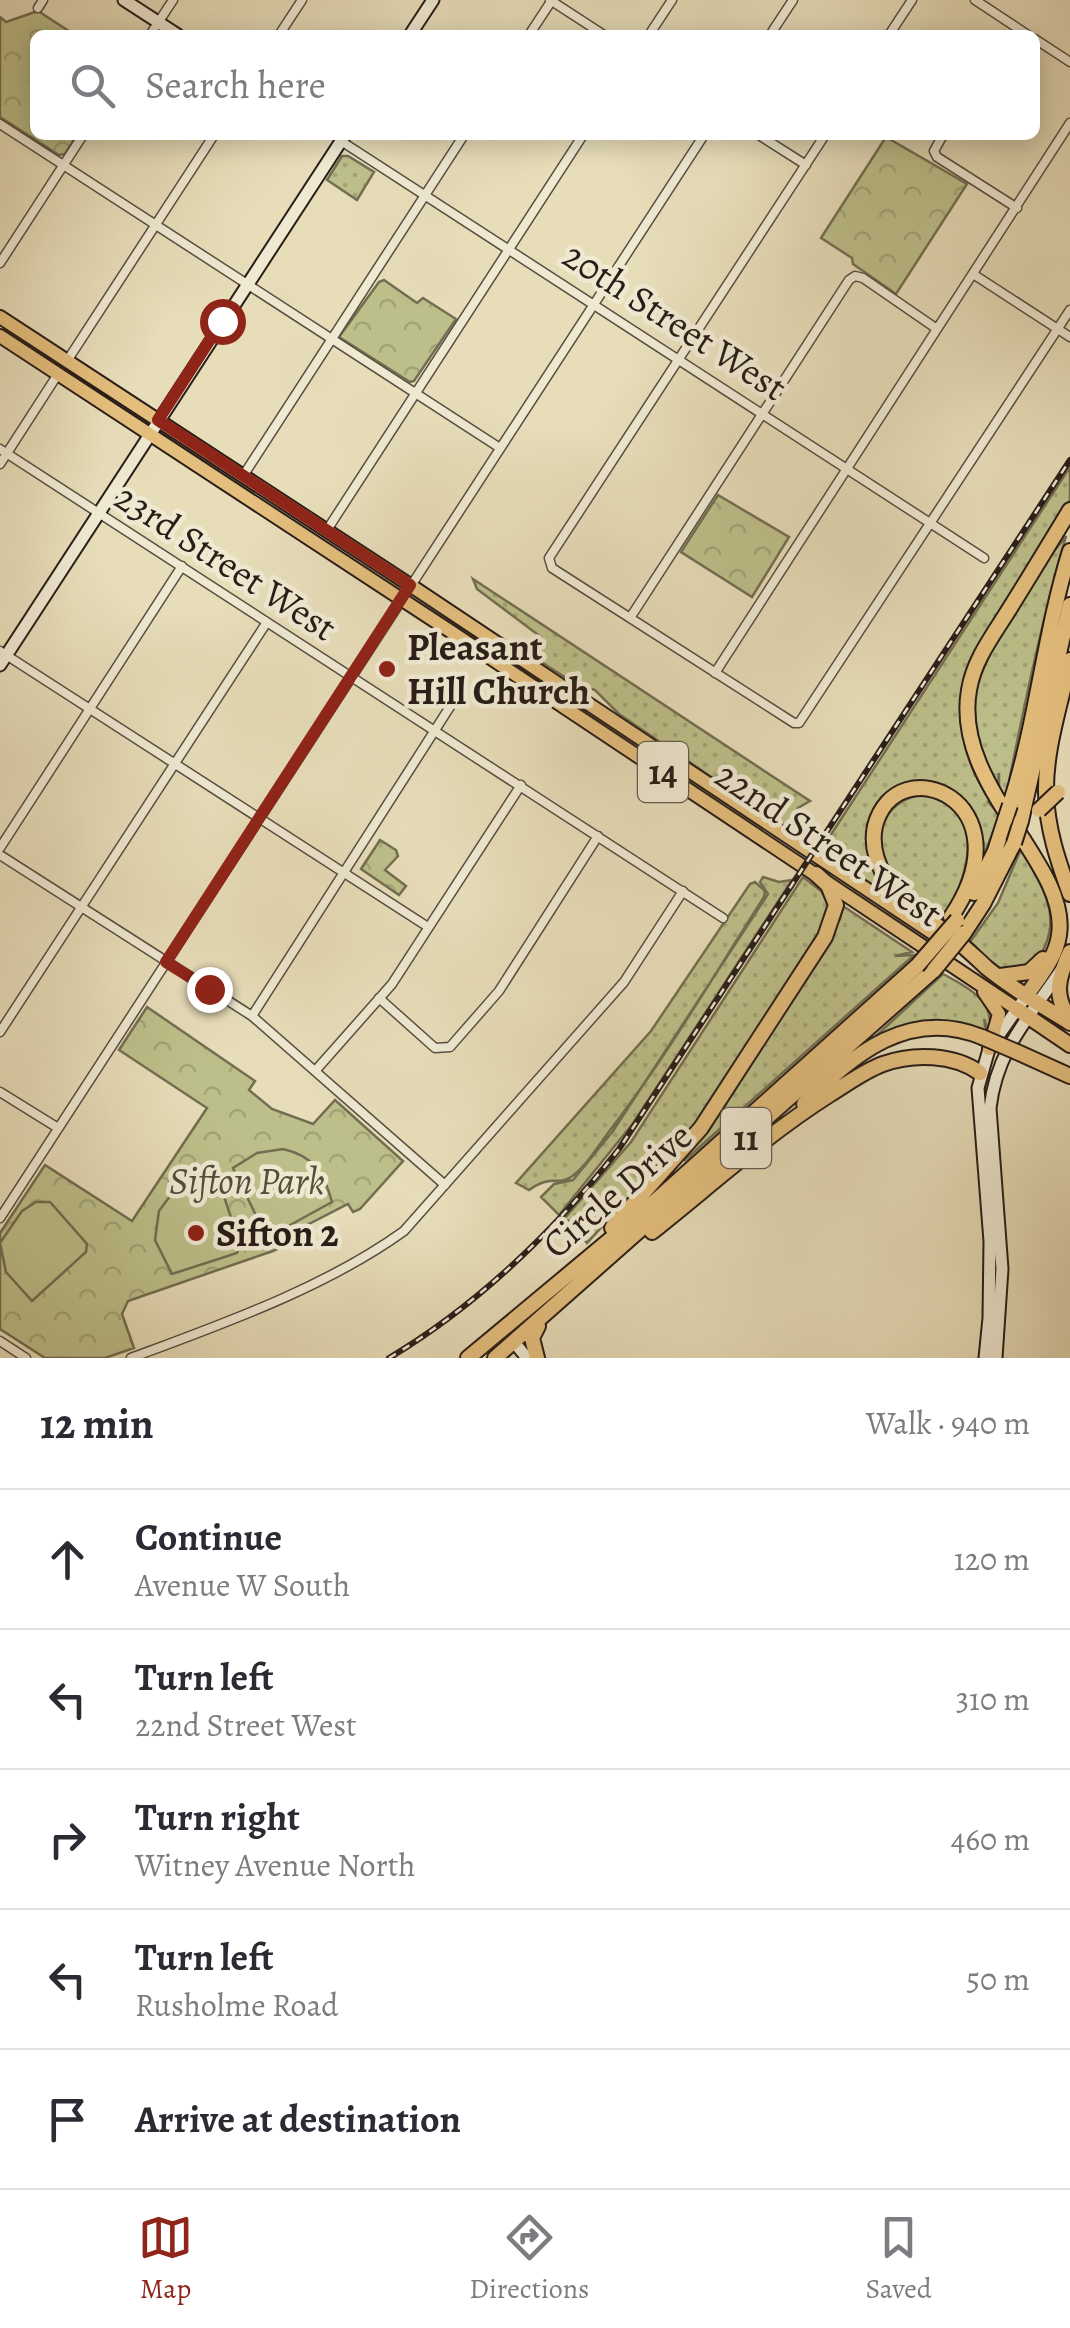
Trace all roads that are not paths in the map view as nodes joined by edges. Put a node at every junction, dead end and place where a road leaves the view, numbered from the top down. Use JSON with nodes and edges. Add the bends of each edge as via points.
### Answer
{"nodes":[{"id":1,"x":124,"y":0,"type":"edge"},
{"id":2,"x":173,"y":0,"type":"edge"},
{"id":3,"x":302,"y":0,"type":"edge"},
{"id":4,"x":433,"y":0,"type":"edge"},
{"id":5,"x":551,"y":0,"type":"edge"},
{"id":6,"x":672,"y":0,"type":"edge"},
{"id":7,"x":792,"y":0,"type":"edge"},
{"id":8,"x":912,"y":0,"type":"edge"},
{"id":9,"x":976,"y":0,"type":"edge"},
{"id":10,"x":158,"y":22,"type":"junction"},
{"id":11,"x":1014,"y":26,"type":"junction"},
{"id":12,"x":153,"y":30,"type":"edge"},
{"id":13,"x":170,"y":30,"type":"edge"},
{"id":14,"x":283,"y":30,"type":"edge"},
{"id":15,"x":413,"y":30,"type":"edge"},
{"id":16,"x":532,"y":30,"type":"edge"},
{"id":17,"x":596,"y":30,"type":"edge"},
{"id":18,"x":652,"y":30,"type":"edge"},
{"id":19,"x":773,"y":30,"type":"edge"},
{"id":20,"x":893,"y":30,"type":"edge"},
{"id":21,"x":1011,"y":30,"type":"edge"},
{"id":22,"x":1020,"y":30,"type":"edge"},
{"id":23,"x":1040,"y":42,"type":"edge"},
{"id":24,"x":1070,"y":62,"type":"edge"},
{"id":25,"x":1070,"y":123,"type":"edge"},
{"id":26,"x":0,"y":124,"type":"edge"},
{"id":27,"x":80,"y":140,"type":"edge"},
{"id":28,"x":211,"y":140,"type":"edge"},
{"id":29,"x":338,"y":140,"type":"edge"},
{"id":30,"x":344,"y":140,"type":"edge"},
{"id":31,"x":461,"y":140,"type":"edge"},
{"id":32,"x":580,"y":140,"type":"edge"},
{"id":33,"x":701,"y":140,"type":"edge"},
{"id":34,"x":767,"y":140,"type":"edge"},
{"id":35,"x":822,"y":140,"type":"edge"},
{"id":36,"x":940,"y":140,"type":"edge"},
{"id":37,"x":63,"y":164,"type":"junction"},
{"id":38,"x":806,"y":165,"type":"junction"},
{"id":39,"x":424,"y":195,"type":"junction"},
{"id":40,"x":1017,"y":208,"type":"junction"},
{"id":41,"x":155,"y":224,"type":"junction"},
{"id":42,"x":509,"y":250,"type":"junction"},
{"id":43,"x":0,"y":263,"type":"edge"},
{"id":44,"x":972,"y":274,"type":"junction"},
{"id":45,"x":247,"y":283,"type":"junction"},
{"id":46,"x":594,"y":304,"type":"junction"},
{"id":47,"x":1070,"y":310,"type":"edge"},
{"id":48,"x":0,"y":317,"type":"edge"},
{"id":49,"x":937,"y":329,"type":"junction"},
{"id":50,"x":1058,"y":330,"type":"junction"},
{"id":51,"x":0,"y":336,"type":"edge"},
{"id":52,"x":1070,"y":337,"type":"edge"},
{"id":53,"x":332,"y":339,"type":"junction"},
{"id":54,"x":679,"y":359,"type":"junction"},
{"id":55,"x":68,"y":361,"type":"junction"},
{"id":56,"x":58,"y":374,"type":"junction"},
{"id":57,"x":416,"y":394,"type":"junction"},
{"id":58,"x":763,"y":413,"type":"junction"},
{"id":59,"x":158,"y":420,"type":"junction"},
{"id":60,"x":148,"y":434,"type":"junction"},
{"id":61,"x":500,"y":448,"type":"junction"},
{"id":62,"x":3,"y":451,"type":"edge"},
{"id":63,"x":0,"y":464,"type":"edge"},
{"id":64,"x":846,"y":466,"type":"junction"},
{"id":65,"x":243,"y":476,"type":"junction"},
{"id":66,"x":1070,"y":510,"type":"edge"},
{"id":67,"x":98,"y":513,"type":"junction"},
{"id":68,"x":932,"y":522,"type":"junction"},
{"id":69,"x":326,"y":530,"type":"junction"},
{"id":70,"x":1070,"y":551,"type":"edge"},
{"id":71,"x":984,"y":558,"type":"dead end"},
{"id":72,"x":182,"y":566,"type":"junction"},
{"id":73,"x":410,"y":585,"type":"junction"},
{"id":74,"x":401,"y":598,"type":"junction"},
{"id":75,"x":1070,"y":604,"type":"edge"},
{"id":76,"x":630,"y":618,"type":"junction"},
{"id":77,"x":267,"y":622,"type":"junction"},
{"id":78,"x":2,"y":657,"type":"edge"},
{"id":79,"x":1070,"y":660,"type":"edge"},
{"id":80,"x":714,"y":672,"type":"junction"},
{"id":81,"x":351,"y":676,"type":"junction"},
{"id":82,"x":460,"y":691,"type":"dead end"},
{"id":83,"x":90,"y":709,"type":"junction"},
{"id":84,"x":435,"y":730,"type":"junction"},
{"id":85,"x":175,"y":765,"type":"junction"},
{"id":86,"x":521,"y":785,"type":"junction"},
{"id":87,"x":1064,"y":790,"type":"edge"},
{"id":88,"x":259,"y":818,"type":"junction"},
{"id":89,"x":1015,"y":818,"type":"junction"},
{"id":90,"x":598,"y":836,"type":"junction"},
{"id":91,"x":0,"y":848,"type":"edge"},
{"id":92,"x":0,"y":855,"type":"edge"},
{"id":93,"x":344,"y":874,"type":"junction"},
{"id":94,"x":816,"y":874,"type":"junction"},
{"id":95,"x":683,"y":891,"type":"junction"},
{"id":96,"x":1070,"y":894,"type":"edge"},
{"id":97,"x":82,"y":909,"type":"junction"},
{"id":98,"x":723,"y":918,"type":"dead end"},
{"id":99,"x":957,"y":923,"type":"junction"},
{"id":100,"x":428,"y":927,"type":"junction"},
{"id":101,"x":1060,"y":934,"type":"junction"},
{"id":102,"x":1067,"y":960,"type":"edge"},
{"id":103,"x":166,"y":962,"type":"junction"},
{"id":104,"x":994,"y":973,"type":"junction"},
{"id":105,"x":969,"y":976,"type":"junction"},
{"id":106,"x":379,"y":998,"type":"junction"},
{"id":107,"x":1033,"y":999,"type":"junction"},
{"id":108,"x":1023,"y":1013,"type":"junction"},
{"id":109,"x":252,"y":1016,"type":"junction"},
{"id":110,"x":1070,"y":1022,"type":"edge"},
{"id":111,"x":0,"y":1032,"type":"edge"},
{"id":112,"x":986,"y":1043,"type":"junction"},
{"id":113,"x":1070,"y":1044,"type":"edge"},
{"id":114,"x":316,"y":1070,"type":"junction"},
{"id":115,"x":980,"y":1073,"type":"junction"},
{"id":116,"x":1070,"y":1076,"type":"edge"},
{"id":117,"x":0,"y":1092,"type":"edge"},
{"id":118,"x":783,"y":1126,"type":"junction"},
{"id":119,"x":58,"y":1128,"type":"junction"},
{"id":120,"x":445,"y":1185,"type":"junction"},
{"id":121,"x":642,"y":1214,"type":"junction"},
{"id":122,"x":0,"y":1218,"type":"edge"},
{"id":123,"x":573,"y":1268,"type":"junction"},
{"id":124,"x":586,"y":1279,"type":"junction"},
{"id":125,"x":548,"y":1312,"type":"junction"},
{"id":126,"x":0,"y":1341,"type":"edge"},
{"id":127,"x":514,"y":1342,"type":"junction"},
{"id":128,"x":136,"y":1356,"type":"edge"},
{"id":129,"x":26,"y":1358,"type":"edge"},
{"id":130,"x":471,"y":1358,"type":"edge"},
{"id":131,"x":495,"y":1358,"type":"edge"},
{"id":132,"x":527,"y":1358,"type":"edge"},
{"id":133,"x":537,"y":1358,"type":"edge"},
{"id":134,"x":984,"y":1358,"type":"edge"},
{"id":135,"x":996,"y":1358,"type":"edge"}],
"edges":[{"from":1,"to":10,"type":"main road"},
{"from":2,"to":10,"type":"street"},
{"from":3,"to":14,"type":"street"},
{"from":4,"to":15,"type":"main road"},
{"from":5,"to":16,"type":"street"},
{"from":5,"to":17,"type":"street"},
{"from":6,"to":18,"type":"street"},
{"from":7,"to":19,"type":"street"},
{"from":8,"to":20,"type":"street"},
{"from":9,"to":11,"type":"street"},
{"from":10,"to":12,"type":"street"},
{"from":10,"to":13,"type":"main road"},
{"from":11,"to":21,"type":"street"},
{"from":11,"to":22,"type":"street"},
{"from":23,"to":24,"type":"street"},
{"from":25,"to":40,"type":"street"},
{"from":26,"to":37,"type":"street"},
{"from":27,"to":37,"type":"street"},
{"from":28,"to":41,"type":"street"},
{"from":29,"to":45,"type":"main road"},
{"from":30,"to":39,"type":"street","name":"20th Street West"},
{"from":31,"to":39,"type":"street"},
{"from":32,"to":42,"type":"street"},
{"from":33,"to":46,"type":"street"},
{"from":34,"to":38,"type":"street"},
{"from":35,"to":38,"type":"street"},
{"from":36,"to":40,"type":"street","via":[[937,157]]},
{"from":37,"to":41,"type":"street"},
{"from":37,"to":43,"type":"street"},
{"from":38,"to":54,"type":"street"},
{"from":39,"to":42,"type":"street","name":"20th Street West"},
{"from":39,"to":53,"type":"street"},
{"from":40,"to":44,"type":"street"},
{"from":41,"to":45,"type":"street"},
{"from":41,"to":55,"type":"street"},
{"from":42,"to":46,"type":"street","name":"20th Street West"},
{"from":42,"to":57,"type":"street"},
{"from":44,"to":49,"type":"street"},
{"from":44,"to":50,"type":"street"},
{"from":45,"to":53,"type":"street"},
{"from":45,"to":59,"type":"main road"},
{"from":46,"to":54,"type":"street","name":"20th Street West"},
{"from":46,"to":61,"type":"street"},
{"from":47,"to":50,"type":"street"},
{"from":48,"to":55,"type":"main road","name":"22nd Street West"},
{"from":49,"to":58,"type":"street","via":[[855,276]]},
{"from":49,"to":64,"type":"street"},
{"from":50,"to":52,"type":"street"},
{"from":50,"to":68,"type":"street"},
{"from":51,"to":56,"type":"main road","name":"22nd Street West","number":"14"},
{"from":53,"to":57,"type":"street"},
{"from":53,"to":65,"type":"street"},
{"from":54,"to":58,"type":"street","name":"20th Street West"},
{"from":54,"to":76,"type":"street","via":[[548,562]]},
{"from":55,"to":59,"type":"main road","name":"22nd Street West"},
{"from":56,"to":60,"type":"main road","name":"22nd Street West","number":"14"},
{"from":56,"to":62,"type":"street"},
{"from":57,"to":61,"type":"street"},
{"from":57,"to":69,"type":"street"},
{"from":58,"to":64,"type":"street","name":"20th Street West"},
{"from":58,"to":76,"type":"street"},
{"from":59,"to":60,"type":"main road"},
{"from":59,"to":65,"type":"main road","name":"22nd Street West"},
{"from":60,"to":67,"type":"main road"},
{"from":60,"to":74,"type":"main road","name":"22nd Street West","number":"14"},
{"from":61,"to":73,"type":"street"},
{"from":62,"to":63,"type":"street"},
{"from":62,"to":67,"type":"street","name":"23rd Street West"},
{"from":64,"to":68,"type":"street","name":"20th Street West"},
{"from":64,"to":80,"type":"street"},
{"from":65,"to":69,"type":"main road","name":"22nd Street West"},
{"from":66,"to":101,"type":"highway","via":[[980,658],[968,692],[978,761],[1050,888]]},
{"from":67,"to":72,"type":"street","name":"23rd Street West"},
{"from":67,"to":78,"type":"main road"},
{"from":68,"to":71,"type":"street","name":"20th Street West"},
{"from":68,"to":80,"type":"street","via":[[798,723]]},
{"from":69,"to":73,"type":"main road","name":"22nd Street West"},
{"from":70,"to":89,"type":"highway","name":"Circle Drive","number":"11"},
{"from":72,"to":77,"type":"street","name":"23rd Street West"},
{"from":72,"to":83,"type":"street"},
{"from":73,"to":74,"type":"street"},
{"from":73,"to":104,"type":"main road","name":"22nd Street West"},
{"from":74,"to":81,"type":"street"},
{"from":74,"to":94,"type":"main road","name":"22nd Street West","number":"14"},
{"from":75,"to":89,"type":"highway","name":"Circle Drive","number":"11"},
{"from":76,"to":80,"type":"street"},
{"from":77,"to":81,"type":"street","name":"23rd Street West"},
{"from":77,"to":85,"type":"street"},
{"from":78,"to":83,"type":"street"},
{"from":79,"to":96,"type":"highway","via":[[1046,793]]},
{"from":81,"to":84,"type":"street","name":"23rd Street West"},
{"from":81,"to":88,"type":"street"},
{"from":82,"to":84,"type":"street"},
{"from":83,"to":85,"type":"street"},
{"from":83,"to":91,"type":"street"},
{"from":84,"to":86,"type":"street","name":"23rd Street West"},
{"from":84,"to":93,"type":"street"},
{"from":85,"to":88,"type":"street"},
{"from":85,"to":97,"type":"street"},
{"from":86,"to":90,"type":"street","name":"23rd Street West"},
{"from":86,"to":100,"type":"street"},
{"from":87,"to":89,"type":"highway","bridge":true},
{"from":88,"to":93,"type":"street"},
{"from":88,"to":103,"type":"street"},
{"from":89,"to":99,"type":"highway","name":"Circle Drive","number":"11"},
{"from":89,"to":99,"type":"highway","name":"Circle Drive","number":"11","bridge":true,"via":[[1015,845],[1003,868]]},
{"from":90,"to":95,"type":"street","name":"23rd Street West"},
{"from":90,"to":106,"type":"street","via":[[499,991],[450,1047],[436,1048]]},
{"from":92,"to":97,"type":"street"},
{"from":93,"to":100,"type":"street"},
{"from":93,"to":109,"type":"street"},
{"from":94,"to":105,"type":"main road","name":"22nd Street West","number":"14"},
{"from":94,"to":123,"type":"highway","via":[[836,904],[825,936],[685,1148]]},
{"from":95,"to":98,"type":"street","name":"23rd Street West"},
{"from":95,"to":120,"type":"street","via":[[624,982]]},
{"from":97,"to":103,"type":"street"},
{"from":97,"to":111,"type":"street"},
{"from":99,"to":104,"type":"highway","via":[[974,871],[974,827],[948,795],[908,791],[878,819],[873,838],[880,868],[901,896]]},
{"from":99,"to":121,"type":"highway","name":"Circle Drive","number":"11","bridge":true},
{"from":99,"to":124,"type":"highway","name":"Circle Drive","number":"11","bridge":true,"via":[[934,970]]},
{"from":100,"to":106,"type":"street"},
{"from":101,"to":104,"type":"highway","via":[[1034,969]]},
{"from":101,"to":107,"type":"highway"},
{"from":102,"to":107,"type":"main road"},
{"from":102,"to":110,"type":"highway","via":[[1058,994]]},
{"from":103,"to":109,"type":"street"},
{"from":103,"to":119,"type":"street"},
{"from":104,"to":107,"type":"highway","name":"22nd Street West"},
{"from":105,"to":108,"type":"main road","name":"22nd Street West","number":"14"},
{"from":105,"to":112,"type":"main road","via":[[999,1014]]},
{"from":106,"to":114,"type":"street"},
{"from":107,"to":108,"type":"main road"},
{"from":107,"to":110,"type":"highway","name":"22nd Street West"},
{"from":108,"to":112,"type":"main road"},
{"from":108,"to":113,"type":"highway","name":"22nd Street West","number":"14"},
{"from":108,"to":135,"type":"main road","via":[[998,1064],[990,1108],[1002,1269]]},
{"from":109,"to":114,"type":"street"},
{"from":112,"to":115,"type":"main road"},
{"from":112,"to":116,"type":"highway","bridge":true},
{"from":112,"to":118,"type":"highway","via":[[950,1028],[894,1034],[859,1054]]},
{"from":114,"to":120,"type":"street"},
{"from":115,"to":118,"type":"highway","via":[[938,1058],[899,1059],[865,1072]]},
{"from":115,"to":134,"type":"main road","via":[[990,1241]]},
{"from":117,"to":119,"type":"street"},
{"from":118,"to":124,"type":"highway"},
{"from":119,"to":122,"type":"street"},
{"from":120,"to":128,"type":"street","via":[[381,1248],[238,1319]]},
{"from":121,"to":123,"type":"highway","name":"Circle Drive","number":"11"},
{"from":121,"to":127,"type":"highway","via":[[517,1328]]},
{"from":123,"to":130,"type":"highway","name":"Circle Drive","number":"11"},
{"from":124,"to":125,"type":"highway","name":"Circle Drive"},
{"from":125,"to":127,"type":"highway","name":"Circle Drive"},
{"from":125,"to":133,"type":"highway","via":[[532,1338]]},
{"from":126,"to":129,"type":"street"},
{"from":127,"to":130,"type":"highway"},
{"from":127,"to":131,"type":"highway","name":"Circle Drive"},
{"from":127,"to":132,"type":"main road"}]}
